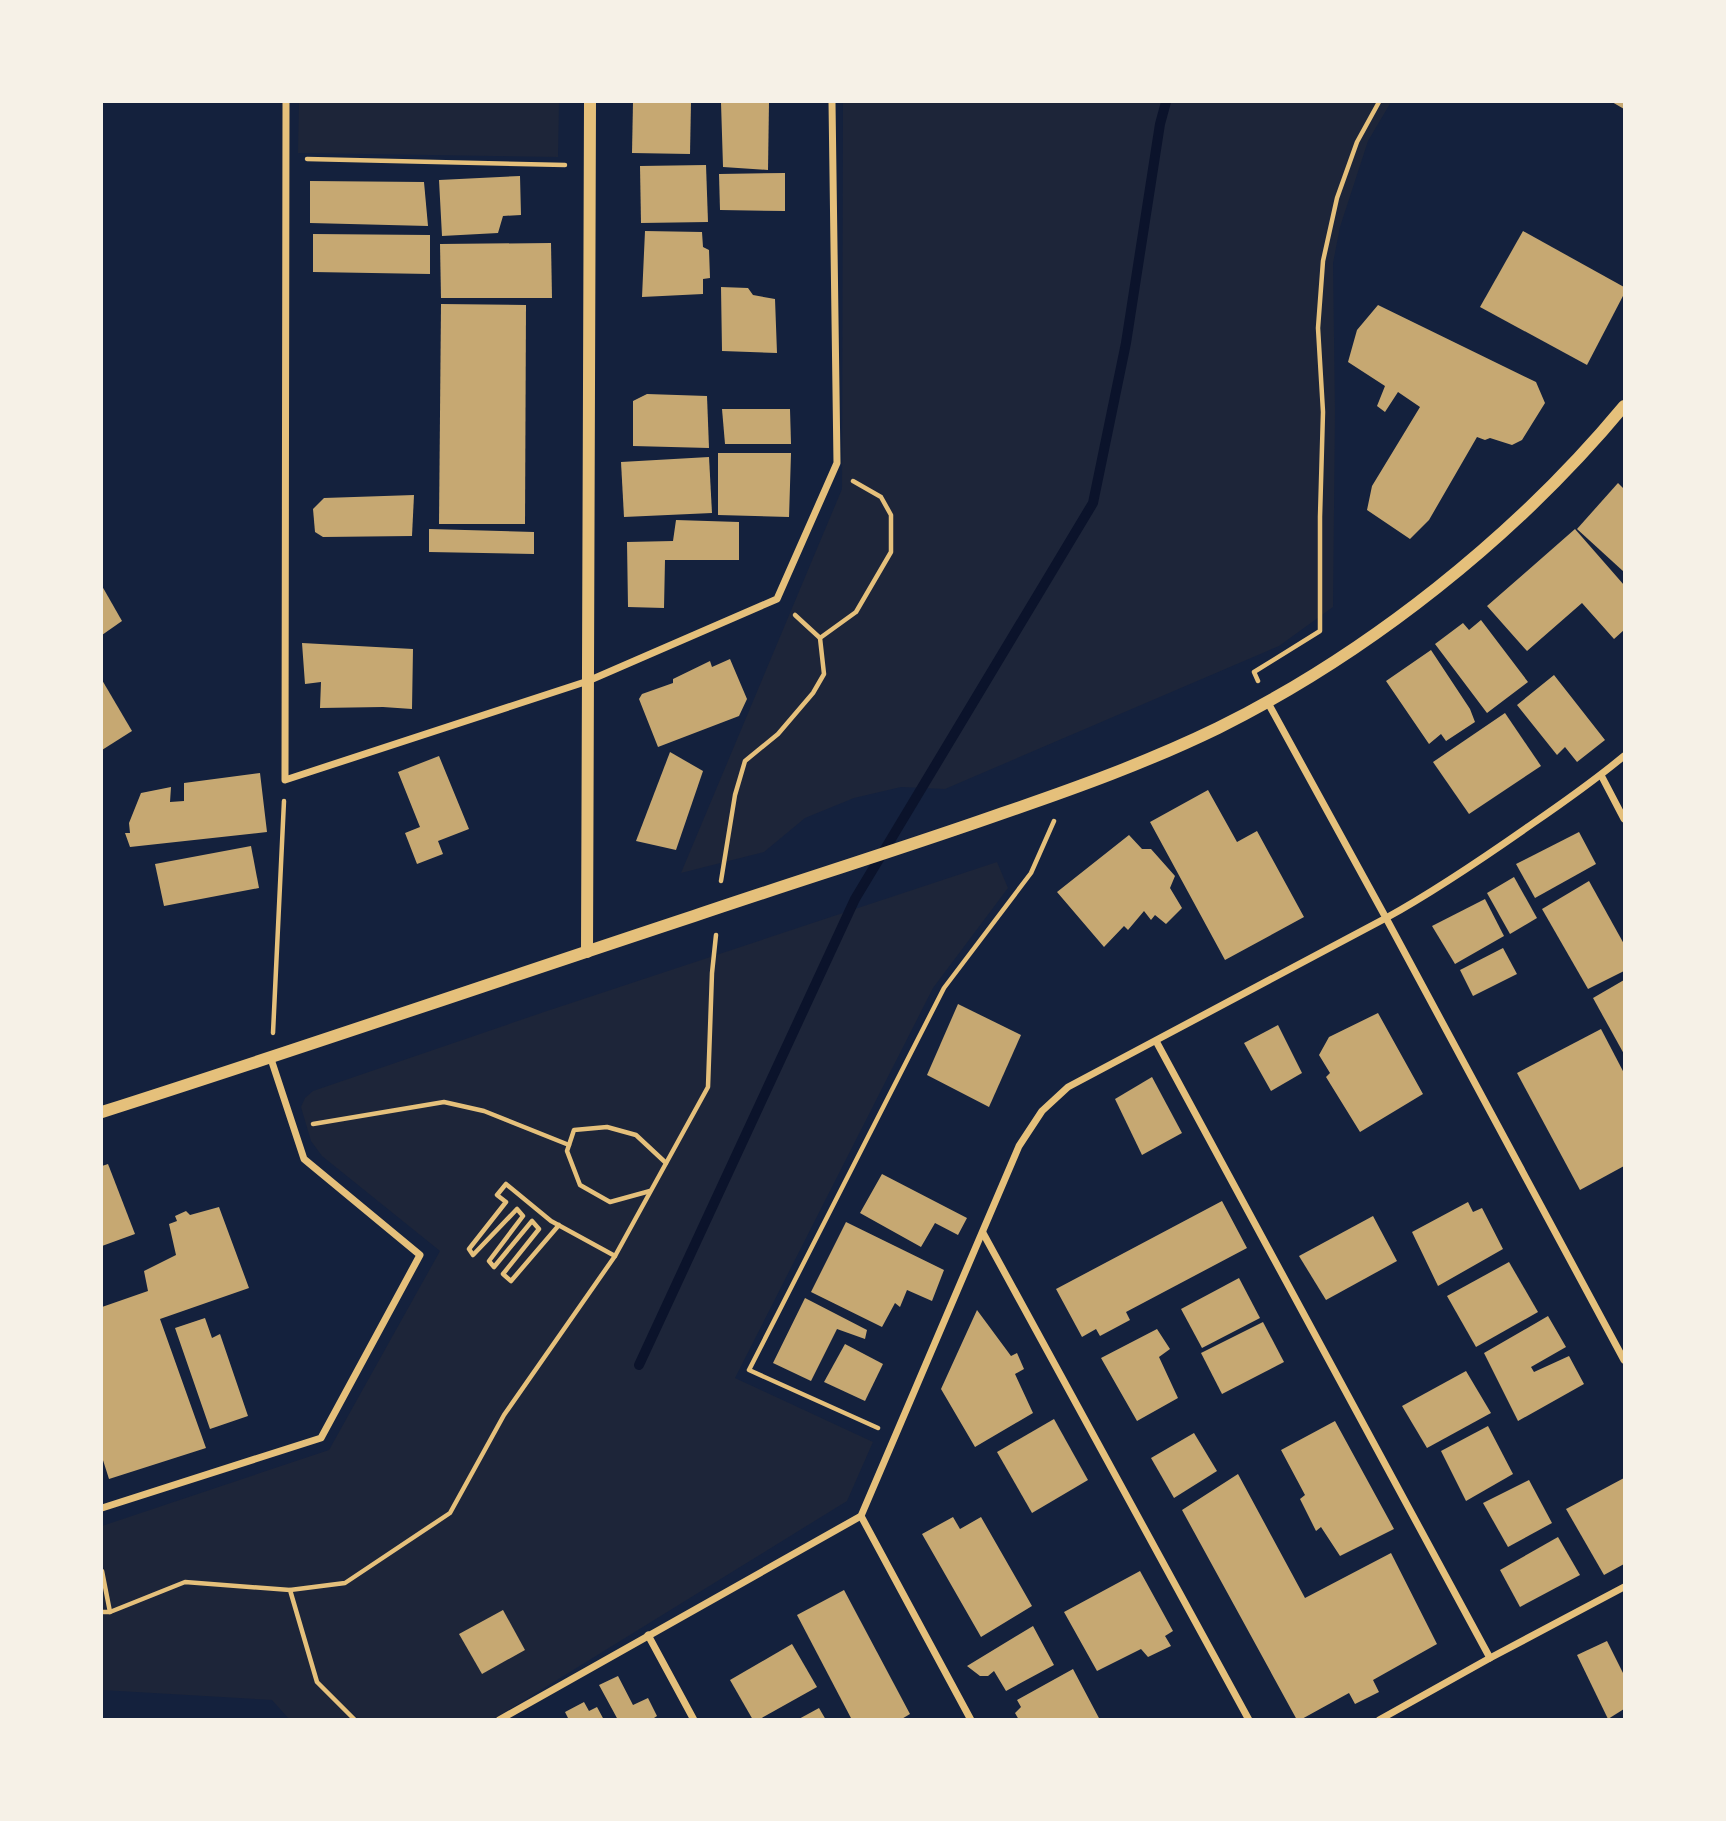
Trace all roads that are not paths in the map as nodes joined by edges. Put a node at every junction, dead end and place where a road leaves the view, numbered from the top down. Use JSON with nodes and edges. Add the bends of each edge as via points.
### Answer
{"nodes":[{"id":1,"x":286,"y":102,"type":"edge"},
{"id":2,"x":590,"y":102,"type":"edge"},
{"id":3,"x":832,"y":102,"type":"edge"},
{"id":4,"x":1625,"y":406,"type":"edge"},
{"id":5,"x":588,"y":681,"type":"junction"},
{"id":6,"x":1267,"y":701,"type":"junction"},
{"id":7,"x":1625,"y":756,"type":"edge"},
{"id":8,"x":1601,"y":775,"type":"junction"},
{"id":9,"x":1625,"y":819,"type":"edge"},
{"id":10,"x":1386,"y":918,"type":"junction"},
{"id":11,"x":587,"y":952,"type":"junction"},
{"id":12,"x":1156,"y":1041,"type":"junction"},
{"id":13,"x":271,"y":1059,"type":"junction"},
{"id":14,"x":102,"y":1112,"type":"edge"},
{"id":15,"x":983,"y":1233,"type":"junction"},
{"id":16,"x":1625,"y":1360,"type":"edge"},
{"id":17,"x":102,"y":1508,"type":"edge"},
{"id":18,"x":861,"y":1516,"type":"junction"},
{"id":19,"x":1625,"y":1587,"type":"edge"},
{"id":20,"x":648,"y":1635,"type":"junction"},
{"id":21,"x":1490,"y":1658,"type":"junction"},
{"id":22,"x":499,"y":1720,"type":"edge"},
{"id":23,"x":694,"y":1720,"type":"edge"},
{"id":24,"x":971,"y":1720,"type":"edge"},
{"id":25,"x":1249,"y":1720,"type":"edge"},
{"id":26,"x":1379,"y":1720,"type":"edge"}],
"edges":[{"from":1,"to":5,"type":"street","via":[[285,780]]},
{"from":2,"to":5,"type":"street"},
{"from":3,"to":5,"type":"street","via":[[837,463],[777,600]]},
{"from":4,"to":6,"type":"street","via":[[1556,480],[1448,580],[1324,668]]},
{"from":5,"to":11,"type":"street"},
{"from":6,"to":10,"type":"street"},
{"from":6,"to":11,"type":"street","via":[[1168,751],[1068,790]]},
{"from":7,"to":8,"type":"street"},
{"from":8,"to":9,"type":"street"},
{"from":8,"to":10,"type":"street"},
{"from":10,"to":12,"type":"street"},
{"from":10,"to":16,"type":"street"},
{"from":11,"to":13,"type":"street"},
{"from":12,"to":15,"type":"street","via":[[1068,1087],[1042,1111],[1019,1146]]},
{"from":12,"to":21,"type":"street"},
{"from":13,"to":14,"type":"street"},
{"from":13,"to":17,"type":"street","via":[[304,1159],[420,1255],[321,1438]]},
{"from":15,"to":18,"type":"street"},
{"from":15,"to":25,"type":"street"},
{"from":18,"to":20,"type":"street"},
{"from":18,"to":24,"type":"street"},
{"from":19,"to":21,"type":"street"},
{"from":20,"to":22,"type":"street"},
{"from":20,"to":23,"type":"street"},
{"from":21,"to":26,"type":"street"}]}
